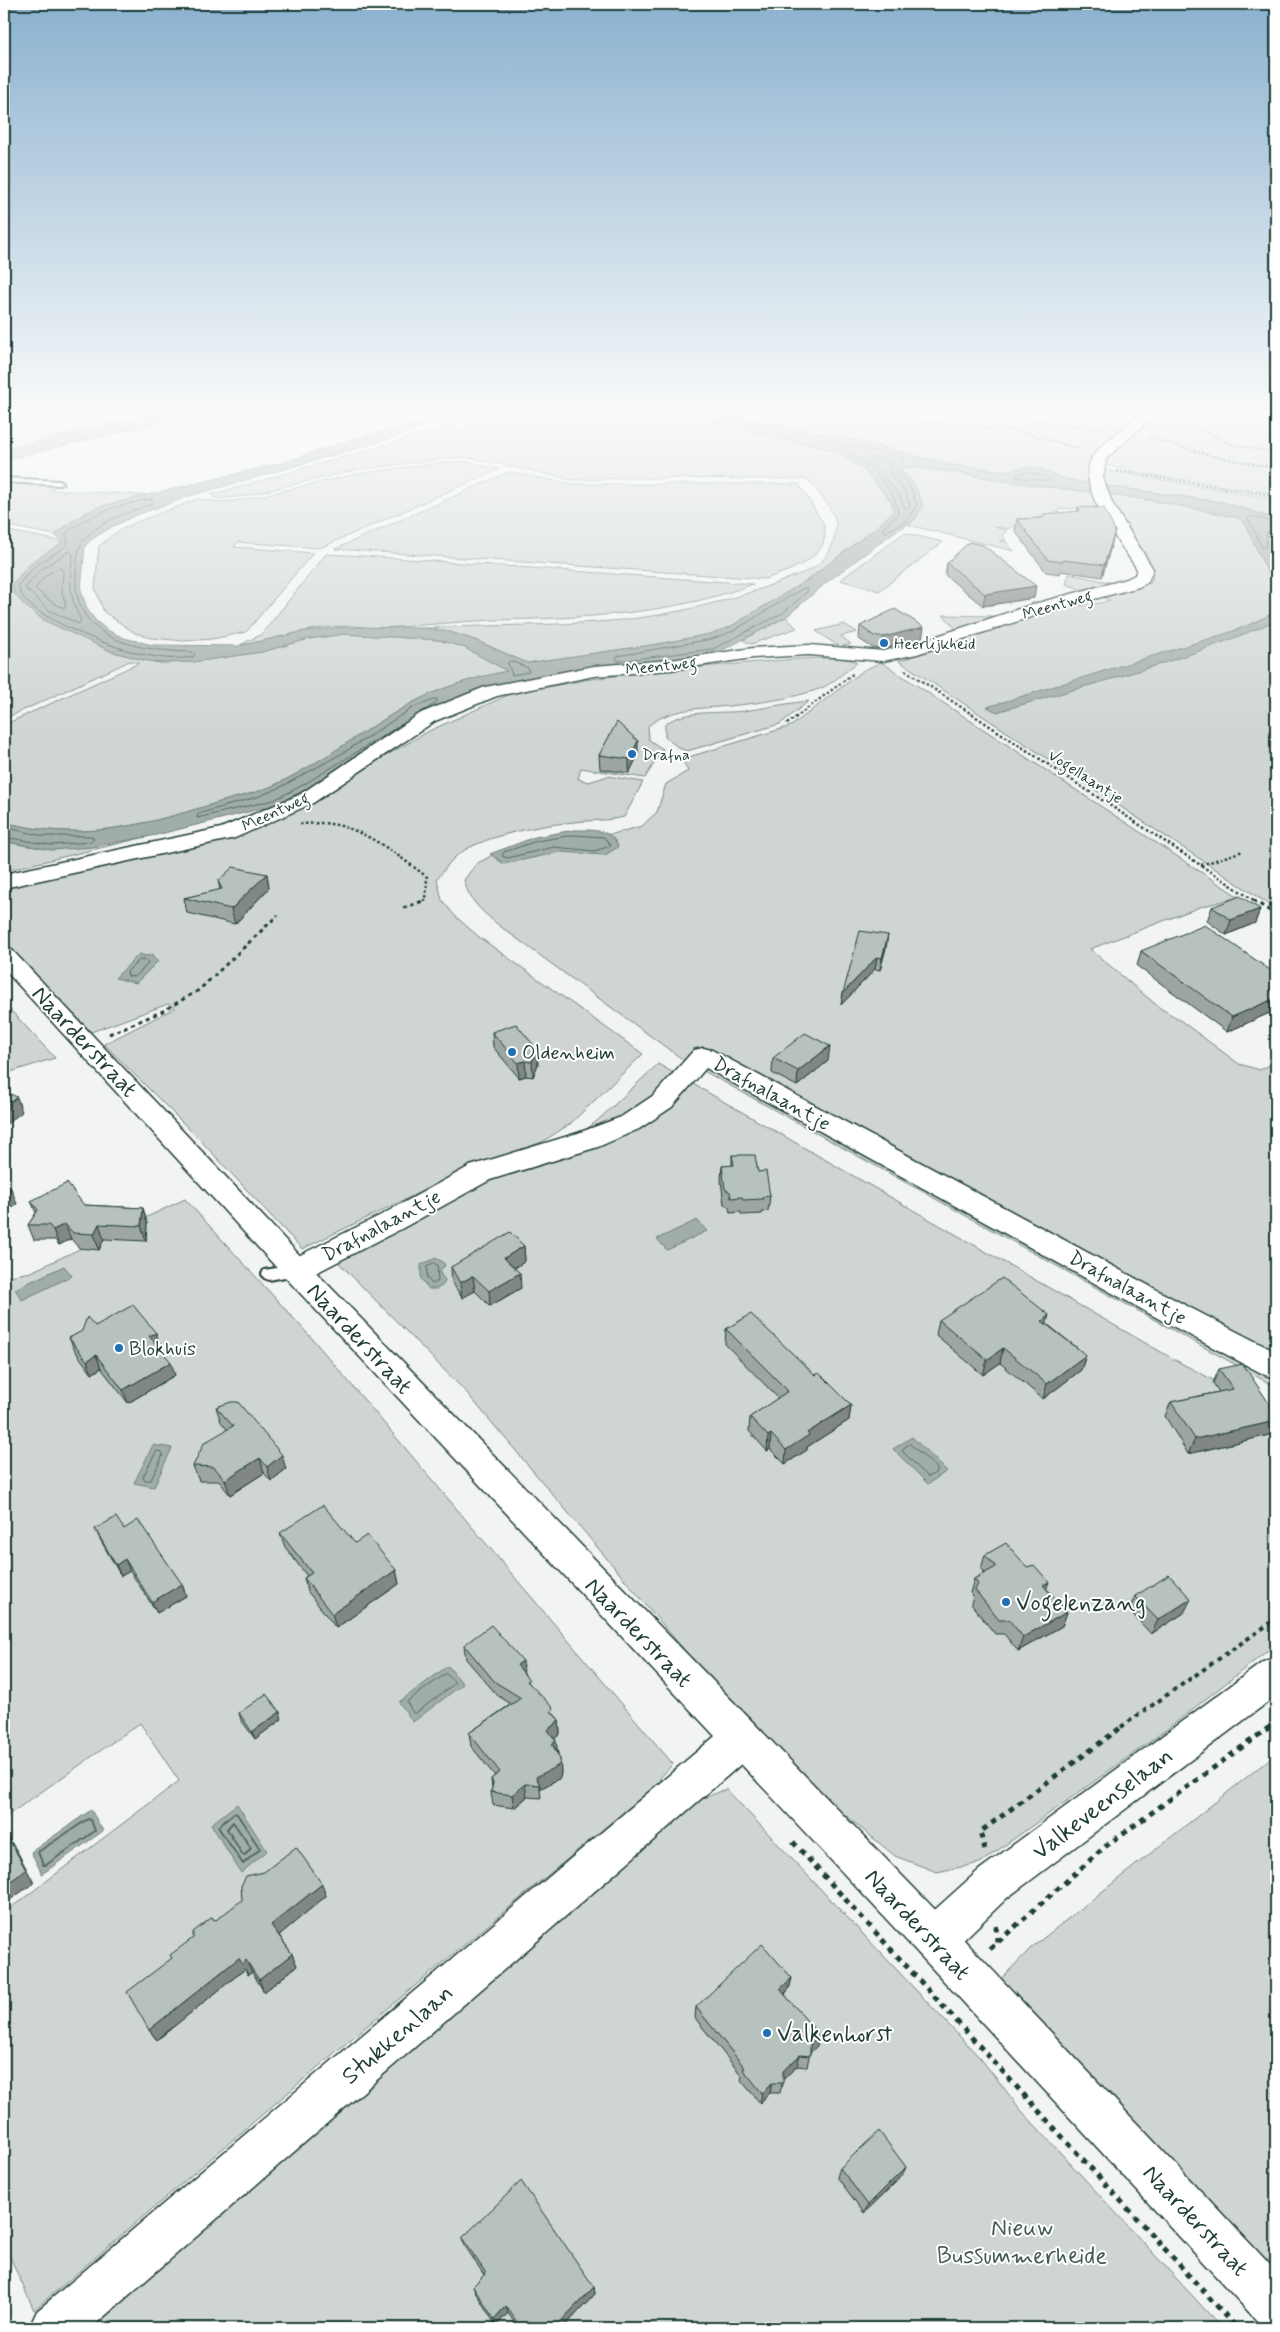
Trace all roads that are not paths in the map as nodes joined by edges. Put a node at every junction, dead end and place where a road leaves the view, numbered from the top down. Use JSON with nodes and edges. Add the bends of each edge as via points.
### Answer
{"nodes":[{"id":1,"x":1118,"y":519,"type":"edge"},
{"id":2,"x":4,"y":880,"type":"edge"},
{"id":3,"x":4,"y":955,"type":"edge"},
{"id":4,"x":282,"y":1272,"type":"junction"},
{"id":5,"x":1276,"y":1366,"type":"edge"},
{"id":6,"x":1276,"y":1674,"type":"edge"},
{"id":7,"x":741,"y":1739,"type":"junction"},
{"id":8,"x":934,"y":1939,"type":"junction"},
{"id":9,"x":1276,"y":2306,"type":"edge"},
{"id":10,"x":54,"y":2328,"type":"edge"}],
"edges":[{"from":1,"to":2,"type":"street","name":"Meentweg","via":[[1145,569],[1142,578],[1132,583],[1040,608],[911,650],[875,655],[808,650],[753,654],[594,671],[492,691],[428,717],[306,799],[227,833]]},
{"from":3,"to":4,"type":"street","name":"Naarderstraat","via":[[87,1043]]},
{"from":4,"to":5,"type":"street","name":"Drafnalaantje","via":[[393,1221],[480,1172],[588,1140],[630,1123],[663,1101],[703,1056]]},
{"from":4,"to":7,"type":"street","name":"Naarderstraat"},
{"from":6,"to":8,"type":"street","name":"Valkeveenselaan","via":[[993,1884]]},
{"from":7,"to":8,"type":"street","name":"Naarderstraat"},
{"from":7,"to":10,"type":"street","name":"Stukkenlaan"},
{"from":8,"to":9,"type":"street","name":"Naarderstraat"}]}
